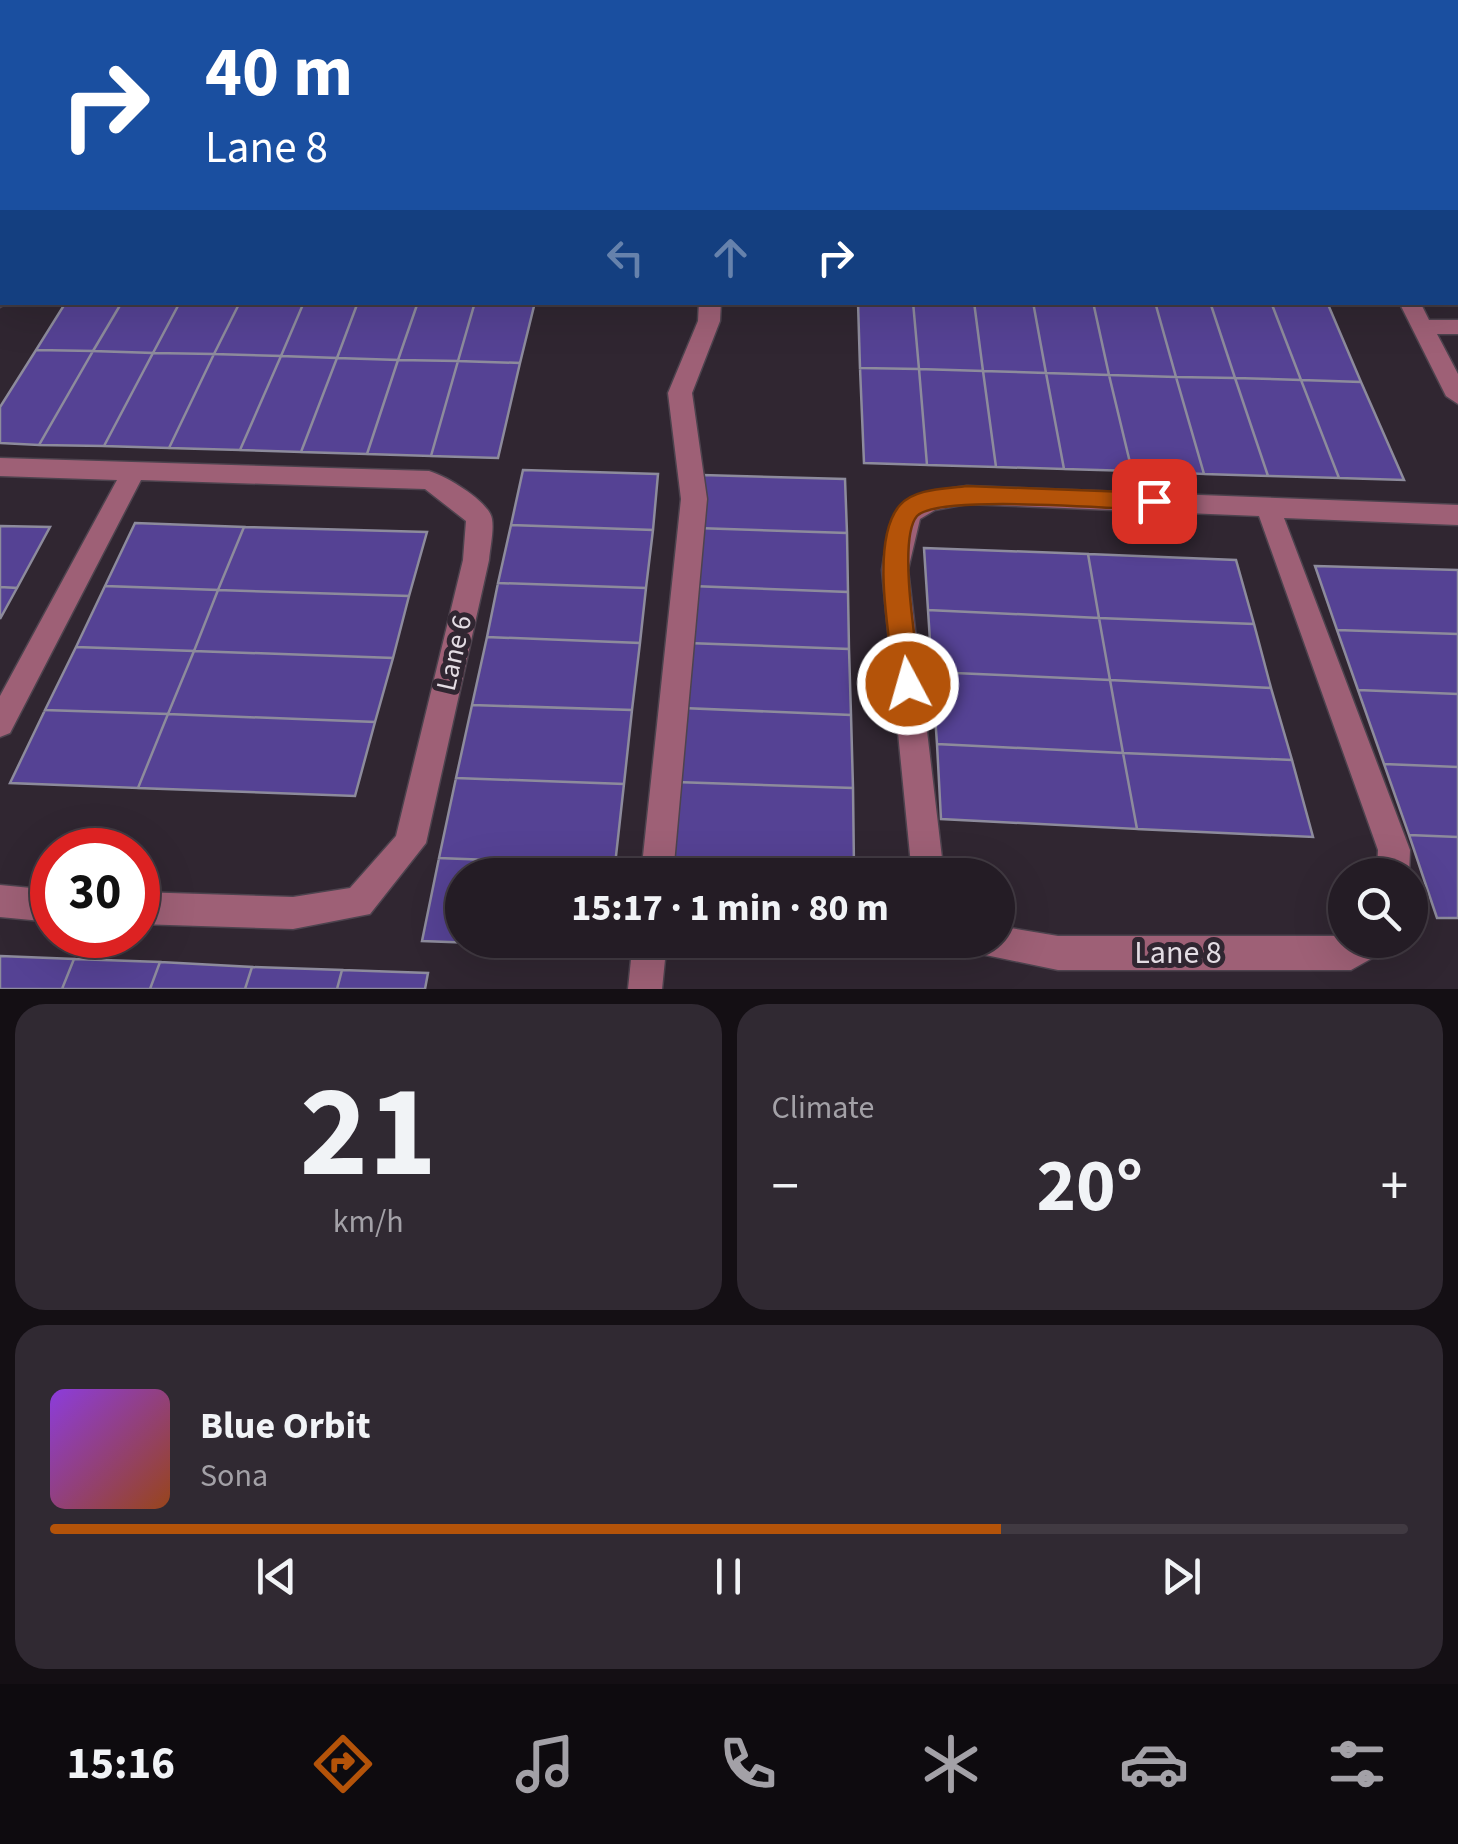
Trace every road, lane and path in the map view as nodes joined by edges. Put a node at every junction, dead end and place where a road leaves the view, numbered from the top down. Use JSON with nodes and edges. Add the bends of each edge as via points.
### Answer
{"nodes":[{"id":1,"x":710,"y":305,"type":"edge"},
{"id":2,"x":1410,"y":305,"type":"edge"},
{"id":3,"x":1422,"y":326,"type":"junction"},
{"id":4,"x":1458,"y":327,"type":"edge"},
{"id":5,"x":1458,"y":396,"type":"edge"},
{"id":6,"x":0,"y":467,"type":"edge"},
{"id":7,"x":134,"y":471,"type":"junction"},
{"id":8,"x":1267,"y":505,"type":"junction"},
{"id":9,"x":1458,"y":515,"type":"edge"},
{"id":10,"x":0,"y":724,"type":"edge"},
{"id":11,"x":659,"y":858,"type":"edge"},
{"id":12,"x":926,"y":858,"type":"edge"},
{"id":13,"x":1394,"y":858,"type":"edge"},
{"id":14,"x":0,"y":901,"type":"edge"},
{"id":15,"x":30,"y":904,"type":"edge"},
{"id":16,"x":160,"y":909,"type":"edge"},
{"id":17,"x":1015,"y":946,"type":"edge"},
{"id":18,"x":1328,"y":954,"type":"edge"},
{"id":19,"x":648,"y":958,"type":"edge"},
{"id":20,"x":645,"y":989,"type":"edge"}],
"edges":[{"from":1,"to":11,"type":"street","via":[[680,394],[694,499]]},
{"from":2,"to":3,"type":"street"},
{"from":3,"to":4,"type":"street"},
{"from":3,"to":5,"type":"street"},
{"from":6,"to":7,"type":"street","name":"Lane 6"},
{"from":7,"to":10,"type":"street"},
{"from":7,"to":16,"type":"street","name":"Lane 6","via":[[429,480],[479,518],[476,560],[410,843],[358,903],[293,913]]},
{"from":8,"to":9,"type":"street"},
{"from":8,"to":12,"type":"street","via":[[967,495],[926,500],[908,510],[895,570]]},
{"from":8,"to":13,"type":"street"},
{"from":14,"to":15,"type":"street"},
{"from":17,"to":18,"type":"street","name":"Lane 8","via":[[1058,953]]},
{"from":19,"to":20,"type":"street"}]}
